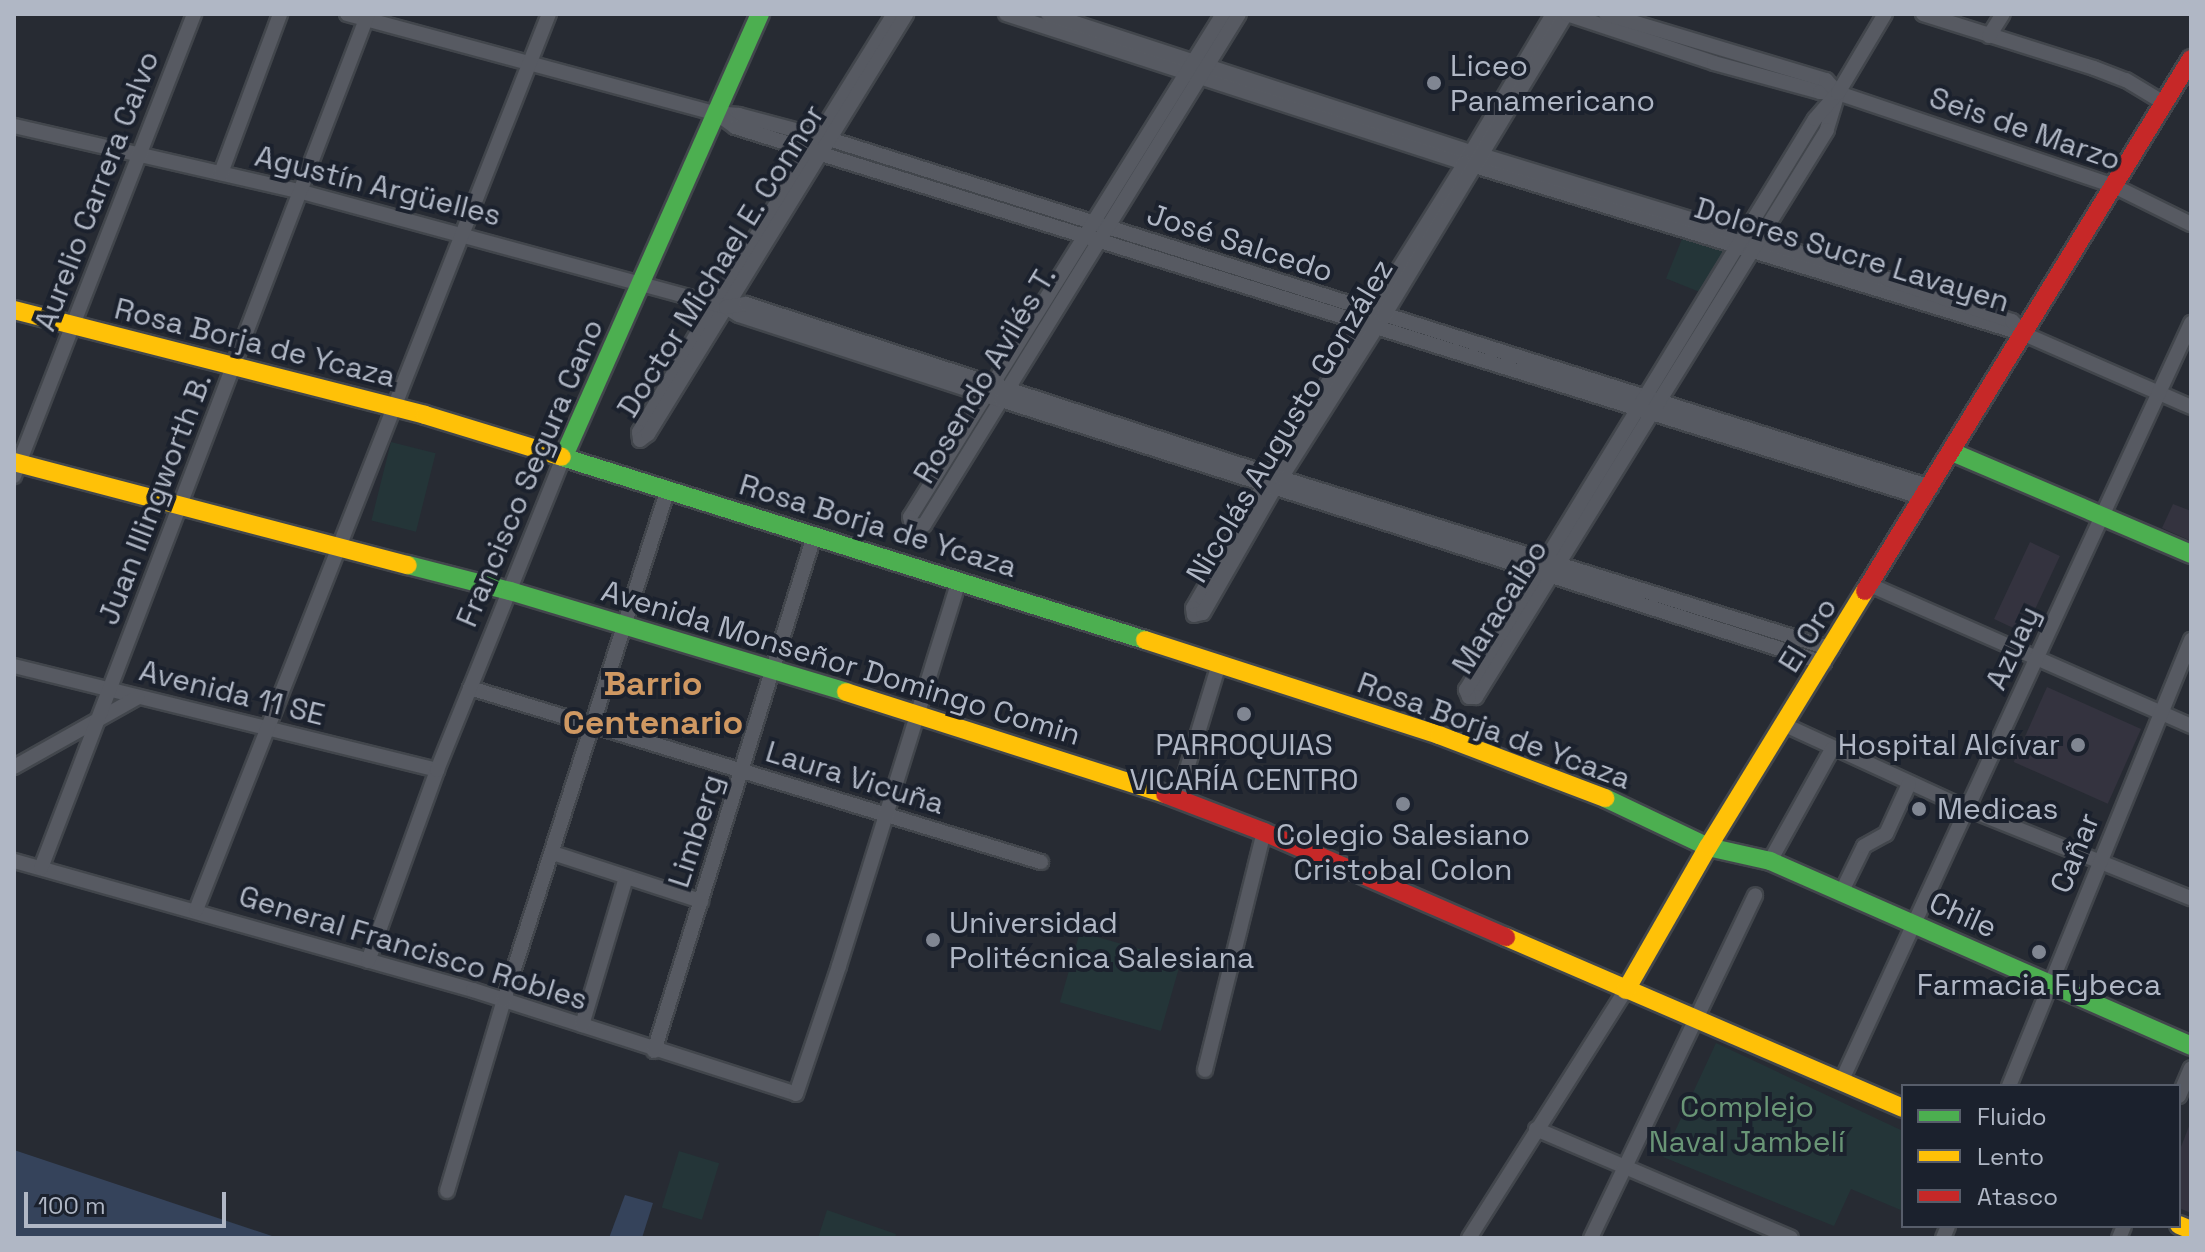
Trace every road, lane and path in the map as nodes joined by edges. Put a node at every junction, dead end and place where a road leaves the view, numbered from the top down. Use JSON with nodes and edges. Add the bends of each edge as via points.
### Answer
{"nodes":[{"id":1,"x":194,"y":14,"type":"edge"},
{"id":2,"x":280,"y":14,"type":"edge"},
{"id":3,"x":347,"y":14,"type":"edge"},
{"id":4,"x":549,"y":14,"type":"edge"},
{"id":5,"x":760,"y":14,"type":"edge"},
{"id":6,"x":894,"y":14,"type":"edge"},
{"id":7,"x":906,"y":14,"type":"edge"},
{"id":8,"x":1006,"y":14,"type":"edge"},
{"id":9,"x":1223,"y":14,"type":"edge"},
{"id":10,"x":1239,"y":14,"type":"edge"},
{"id":11,"x":1553,"y":14,"type":"edge"},
{"id":12,"x":1566,"y":14,"type":"edge"},
{"id":13,"x":1606,"y":14,"type":"edge"},
{"id":14,"x":1885,"y":14,"type":"edge"},
{"id":15,"x":1923,"y":14,"type":"edge"},
{"id":16,"x":2003,"y":14,"type":"edge"},
{"id":17,"x":367,"y":17,"type":"edge"},
{"id":18,"x":1056,"y":21,"type":"edge"},
{"id":19,"x":1989,"y":36,"type":"junction"},
{"id":20,"x":882,"y":44,"type":"junction"},
{"id":21,"x":1717,"y":56,"type":"junction"},
{"id":22,"x":2191,"y":59,"type":"edge"},
{"id":23,"x":530,"y":63,"type":"junction"},
{"id":24,"x":1197,"y":71,"type":"junction"},
{"id":25,"x":1838,"y":93,"type":"junction"},
{"id":26,"x":2164,"y":103,"type":"junction"},
{"id":27,"x":715,"y":113,"type":"junction"},
{"id":28,"x":14,"y":126,"type":"edge"},
{"id":29,"x":820,"y":144,"type":"junction"},
{"id":30,"x":138,"y":154,"type":"junction"},
{"id":31,"x":1473,"y":159,"type":"junction"},
{"id":32,"x":221,"y":173,"type":"junction"},
{"id":33,"x":2114,"y":186,"type":"junction"},
{"id":34,"x":302,"y":192,"type":"junction"},
{"id":35,"x":2191,"y":224,"type":"edge"},
{"id":36,"x":1095,"y":232,"type":"junction"},
{"id":37,"x":463,"y":234,"type":"junction"},
{"id":38,"x":1748,"y":242,"type":"junction"},
{"id":39,"x":641,"y":282,"type":"junction"},
{"id":40,"x":721,"y":305,"type":"junction"},
{"id":41,"x":14,"y":310,"type":"edge"},
{"id":42,"x":1374,"y":320,"type":"junction"},
{"id":43,"x":2191,"y":323,"type":"edge"},
{"id":44,"x":73,"y":325,"type":"junction"},
{"id":45,"x":2024,"y":334,"type":"junction"},
{"id":46,"x":233,"y":366,"type":"junction"},
{"id":47,"x":2158,"y":391,"type":"junction"},
{"id":48,"x":998,"y":392,"type":"junction"},
{"id":49,"x":1649,"y":405,"type":"junction"},
{"id":50,"x":2191,"y":407,"type":"edge"},
{"id":51,"x":394,"y":408,"type":"junction"},
{"id":52,"x":1952,"y":452,"type":"junction"},
{"id":53,"x":564,"y":456,"type":"junction"},
{"id":54,"x":16,"y":467,"type":"edge"},
{"id":55,"x":1272,"y":482,"type":"junction"},
{"id":56,"x":668,"y":489,"type":"junction"},
{"id":57,"x":1928,"y":492,"type":"junction"},
{"id":58,"x":183,"y":503,"type":"junction"},
{"id":59,"x":2103,"y":516,"type":"junction"},
{"id":60,"x":814,"y":536,"type":"junction"},
{"id":61,"x":340,"y":545,"type":"junction"},
{"id":62,"x":2191,"y":554,"type":"edge"},
{"id":63,"x":1548,"y":568,"type":"junction"},
{"id":64,"x":959,"y":580,"type":"junction"},
{"id":65,"x":1870,"y":585,"type":"junction"},
{"id":66,"x":510,"y":591,"type":"junction"},
{"id":67,"x":624,"y":626,"type":"junction"},
{"id":68,"x":2191,"y":640,"type":"edge"},
{"id":69,"x":1828,"y":656,"type":"junction"},
{"id":70,"x":2036,"y":660,"type":"junction"},
{"id":71,"x":1219,"y":664,"type":"junction"},
{"id":72,"x":14,"y":666,"type":"edge"},
{"id":73,"x":774,"y":670,"type":"junction"},
{"id":74,"x":470,"y":688,"type":"junction"},
{"id":75,"x":111,"y":690,"type":"junction"},
{"id":76,"x":138,"y":697,"type":"junction"},
{"id":77,"x":2161,"y":713,"type":"junction"},
{"id":78,"x":918,"y":714,"type":"junction"},
{"id":79,"x":97,"y":720,"type":"junction"},
{"id":80,"x":593,"y":725,"type":"junction"},
{"id":81,"x":1785,"y":725,"type":"junction"},
{"id":82,"x":2191,"y":726,"type":"edge"},
{"id":83,"x":268,"y":729,"type":"junction"},
{"id":84,"x":1832,"y":749,"type":"junction"},
{"id":85,"x":14,"y":767,"type":"edge"},
{"id":86,"x":437,"y":770,"type":"junction"},
{"id":87,"x":742,"y":771,"type":"junction"},
{"id":88,"x":1909,"y":784,"type":"junction"},
{"id":89,"x":1178,"y":798,"type":"junction"},
{"id":90,"x":1968,"y":809,"type":"junction"},
{"id":91,"x":886,"y":815,"type":"junction"},
{"id":92,"x":1264,"y":832,"type":"junction"},
{"id":93,"x":1708,"y":847,"type":"junction"},
{"id":94,"x":553,"y":853,"type":"junction"},
{"id":95,"x":14,"y":861,"type":"edge"},
{"id":96,"x":1770,"y":861,"type":"junction"},
{"id":97,"x":1041,"y":862,"type":"dead end"},
{"id":98,"x":2100,"y":862,"type":"junction"},
{"id":99,"x":41,"y":868,"type":"junction"},
{"id":100,"x":626,"y":877,"type":"junction"},
{"id":101,"x":1841,"y":893,"type":"junction"},
{"id":102,"x":1755,"y":895,"type":"dead end"},
{"id":103,"x":2191,"y":898,"type":"edge"},
{"id":104,"x":701,"y":901,"type":"junction"},
{"id":105,"x":196,"y":910,"type":"junction"},
{"id":106,"x":1913,"y":924,"type":"junction"},
{"id":107,"x":368,"y":961,"type":"junction"},
{"id":108,"x":2050,"y":984,"type":"junction"},
{"id":109,"x":1626,"y":990,"type":"junction"},
{"id":110,"x":504,"y":1000,"type":"junction"},
{"id":111,"x":1695,"y":1019,"type":"junction"},
{"id":112,"x":582,"y":1025,"type":"junction"},
{"id":113,"x":2191,"y":1046,"type":"edge"},
{"id":114,"x":654,"y":1051,"type":"junction"},
{"id":115,"x":2191,"y":1068,"type":"edge"},
{"id":116,"x":1205,"y":1070,"type":"dead end"},
{"id":117,"x":1841,"y":1082,"type":"junction"},
{"id":118,"x":2010,"y":1084,"type":"edge"},
{"id":119,"x":2181,"y":1091,"type":"edge"},
{"id":120,"x":1901,"y":1107,"type":"edge"},
{"id":121,"x":1536,"y":1129,"type":"junction"},
{"id":122,"x":1623,"y":1167,"type":"junction"},
{"id":123,"x":447,"y":1191,"type":"dead end"},
{"id":124,"x":1781,"y":1236,"type":"edge"},
{"id":125,"x":1469,"y":1238,"type":"edge"},
{"id":126,"x":1591,"y":1238,"type":"edge"}],
"edges":[{"from":1,"to":30,"type":"street","name":"Aurelio Carrera Calvo"},
{"from":2,"to":32,"type":"street"},
{"from":3,"to":17,"type":"street","name":"José Salcedo"},
{"from":4,"to":23,"type":"street"},
{"from":5,"to":27,"type":"main road","name":"Francisco Segura Cano"},
{"from":6,"to":20,"type":"street","name":"Doctor Michael E. Connor"},
{"from":7,"to":20,"type":"street","name":"Doctor Michael E. Connor"},
{"from":8,"to":18,"type":"street","name":"Dolores Sucre Lavayen"},
{"from":9,"to":24,"type":"street","name":"Rosendo Avilés T."},
{"from":10,"to":24,"type":"street","name":"Rosendo Avilés T."},
{"from":11,"to":31,"type":"street","name":"Nicolás Augusto González"},
{"from":12,"to":21,"type":"street","name":"Seis de Marzo"},
{"from":12,"to":31,"type":"street","name":"Nicolás Augusto González"},
{"from":13,"to":21,"type":"street","name":"Seis de Marzo"},
{"from":14,"to":25,"type":"street","name":"Maracaibo"},
{"from":15,"to":19,"type":"street"},
{"from":16,"to":19,"type":"street"},
{"from":17,"to":23,"type":"street","name":"José Salcedo"},
{"from":17,"to":34,"type":"street","name":"Juan Illingworth B."},
{"from":18,"to":24,"type":"street","name":"Dolores Sucre Lavayen"},
{"from":19,"to":26,"type":"street","via":[[2126,80]]},
{"from":20,"to":29,"type":"street","name":"Doctor Michael E. Connor"},
{"from":21,"to":25,"type":"street","name":"Seis de Marzo","via":[[1826,80]]},
{"from":22,"to":26,"type":"main road","name":"El Oro"},
{"from":23,"to":27,"type":"street","name":"José Salcedo"},
{"from":23,"to":37,"type":"street"},
{"from":24,"to":31,"type":"street","name":"Dolores Sucre Lavayen"},
{"from":24,"to":36,"type":"street","name":"Rosendo Avilés T."},
{"from":25,"to":33,"type":"street","name":"Seis de Marzo"},
{"from":25,"to":38,"type":"street","name":"Maracaibo","via":[[1815,119]]},
{"from":26,"to":33,"type":"main road","name":"El Oro"},
{"from":27,"to":29,"type":"street","name":"José Salcedo","via":[[739,115]]},
{"from":27,"to":39,"type":"main road","name":"Francisco Segura Cano"},
{"from":28,"to":30,"type":"street","name":"Agustín Argüelles"},
{"from":29,"to":36,"type":"street","name":"José Salcedo"},
{"from":29,"to":40,"type":"street","name":"Doctor Michael E. Connor"},
{"from":30,"to":32,"type":"street","name":"Agustín Argüelles"},
{"from":30,"to":44,"type":"street","name":"Aurelio Carrera Calvo"},
{"from":31,"to":38,"type":"street","name":"Dolores Sucre Lavayen"},
{"from":31,"to":42,"type":"street","name":"Nicolás Augusto González"},
{"from":32,"to":34,"type":"street","name":"Agustín Argüelles"},
{"from":33,"to":35,"type":"street","name":"Seis de Marzo"},
{"from":33,"to":45,"type":"main road","name":"El Oro"},
{"from":34,"to":37,"type":"street","name":"Agustín Argüelles"},
{"from":34,"to":46,"type":"street","name":"Juan Illingworth B."},
{"from":36,"to":42,"type":"street","name":"José Salcedo"},
{"from":36,"to":48,"type":"street","name":"Rosendo Avilés T."},
{"from":37,"to":39,"type":"street","name":"Agustín Argüelles"},
{"from":37,"to":51,"type":"street"},
{"from":38,"to":45,"type":"street","name":"Dolores Sucre Lavayen","via":[[2012,321]]},
{"from":38,"to":49,"type":"street","name":"Maracaibo"},
{"from":39,"to":40,"type":"street","name":"Agustín Argüelles"},
{"from":39,"to":53,"type":"main road","name":"Francisco Segura Cano"},
{"from":40,"to":40,"type":"street","name":"Doctor Michael E. Connor","via":[[639,432],[640,440],[645,439]]},
{"from":40,"to":48,"type":"street","name":"Agustín Argüelles","via":[[746,304]]},
{"from":41,"to":44,"type":"main road","name":"Rosa Borja de Ycaza"},
{"from":42,"to":49,"type":"street","name":"José Salcedo"},
{"from":42,"to":55,"type":"street","name":"Nicolás Augusto González"},
{"from":43,"to":47,"type":"street","name":"Azuay"},
{"from":44,"to":46,"type":"main road","name":"Rosa Borja de Ycaza"},
{"from":44,"to":54,"type":"street","name":"Aurelio Carrera Calvo"},
{"from":45,"to":47,"type":"street","name":"Dolores Sucre Lavayen"},
{"from":45,"to":52,"type":"main road","name":"El Oro"},
{"from":46,"to":51,"type":"main road","name":"Rosa Borja de Ycaza"},
{"from":46,"to":58,"type":"street","name":"Juan Illingworth B."},
{"from":47,"to":50,"type":"street","name":"Dolores Sucre Lavayen"},
{"from":47,"to":59,"type":"street","name":"Azuay"},
{"from":48,"to":48,"type":"street","name":"Rosendo Avilés T.","via":[[910,517],[912,526],[924,525]]},
{"from":48,"to":55,"type":"street","name":"Agustín Argüelles"},
{"from":49,"to":57,"type":"street","name":"José Salcedo"},
{"from":49,"to":63,"type":"street","name":"Maracaibo"},
{"from":51,"to":53,"type":"main road","name":"Rosa Borja de Ycaza"},
{"from":51,"to":61,"type":"street"},
{"from":52,"to":57,"type":"main road","name":"El Oro"},
{"from":52,"to":59,"type":"main road"},
{"from":53,"to":56,"type":"main road","name":"Rosa Borja de Ycaza"},
{"from":53,"to":66,"type":"street","name":"Francisco Segura Cano"},
{"from":54,"to":58,"type":"main road","name":"Avenida Monseñor Domingo Comin"},
{"from":55,"to":55,"type":"street","name":"Nicolás Augusto González","via":[[1193,608],[1194,615],[1203,613]]},
{"from":55,"to":63,"type":"street","name":"Agustín Argüelles"},
{"from":56,"to":60,"type":"main road","name":"Rosa Borja de Ycaza"},
{"from":56,"to":67,"type":"street"},
{"from":57,"to":65,"type":"main road","name":"El Oro"},
{"from":58,"to":61,"type":"main road","name":"Avenida Monseñor Domingo Comin"},
{"from":58,"to":75,"type":"street","name":"Juan Illingworth B."},
{"from":59,"to":62,"type":"main road"},
{"from":59,"to":70,"type":"street","name":"Azuay"},
{"from":60,"to":64,"type":"main road","name":"Rosa Borja de Ycaza"},
{"from":60,"to":73,"type":"street","name":"Limberg"},
{"from":61,"to":66,"type":"main road","name":"Avenida Monseñor Domingo Comin"},
{"from":61,"to":83,"type":"street"},
{"from":63,"to":63,"type":"street","name":"Maracaibo","via":[[1466,690],[1469,697],[1476,697]]},
{"from":63,"to":69,"type":"street","name":"Agustín Argüelles"},
{"from":64,"to":71,"type":"main road","name":"Rosa Borja de Ycaza"},
{"from":64,"to":78,"type":"street"},
{"from":65,"to":69,"type":"main road","name":"El Oro"},
{"from":65,"to":70,"type":"street"},
{"from":66,"to":67,"type":"main road","name":"Avenida Monseñor Domingo Comin"},
{"from":66,"to":74,"type":"street","name":"Francisco Segura Cano"},
{"from":67,"to":73,"type":"main road","name":"Avenida Monseñor Domingo Comin"},
{"from":67,"to":80,"type":"street"},
{"from":68,"to":77,"type":"street","name":"Cañar"},
{"from":69,"to":81,"type":"main road","name":"El Oro"},
{"from":70,"to":77,"type":"street"},
{"from":70,"to":90,"type":"street","name":"Azuay"},
{"from":71,"to":89,"type":"street"},
{"from":71,"to":93,"type":"main road","name":"Rosa Borja de Ycaza","via":[[1572,783]]},
{"from":72,"to":75,"type":"street","name":"Avenida 11 SE"},
{"from":73,"to":78,"type":"main road","name":"Avenida Monseñor Domingo Comin"},
{"from":73,"to":87,"type":"street","name":"Limberg"},
{"from":74,"to":80,"type":"street","name":"Laura Vicuña"},
{"from":74,"to":86,"type":"street","name":"Francisco Segura Cano"},
{"from":75,"to":76,"type":"street","name":"Avenida 11 SE"},
{"from":75,"to":79,"type":"street","name":"Juan Illingworth B."},
{"from":76,"to":79,"type":"street"},
{"from":76,"to":83,"type":"street","name":"Avenida 11 SE"},
{"from":77,"to":82,"type":"street"},
{"from":77,"to":98,"type":"street","name":"Cañar"},
{"from":78,"to":89,"type":"main road","name":"Avenida Monseñor Domingo Comin"},
{"from":78,"to":91,"type":"street"},
{"from":79,"to":85,"type":"street"},
{"from":79,"to":99,"type":"street","name":"Juan Illingworth B."},
{"from":80,"to":87,"type":"street","name":"Laura Vicuña"},
{"from":80,"to":94,"type":"street"},
{"from":81,"to":84,"type":"street"},
{"from":81,"to":93,"type":"main road","name":"El Oro"},
{"from":83,"to":86,"type":"street","name":"Avenida 11 SE"},
{"from":83,"to":105,"type":"street"},
{"from":84,"to":88,"type":"street"},
{"from":84,"to":96,"type":"street"},
{"from":86,"to":107,"type":"street","name":"Francisco Segura Cano"},
{"from":87,"to":91,"type":"street","name":"Laura Vicuña"},
{"from":87,"to":104,"type":"street","name":"Limberg"},
{"from":88,"to":90,"type":"street"},
{"from":88,"to":101,"type":"street","via":[[1886,834],[1864,846]]},
{"from":89,"to":92,"type":"main road","name":"Avenida Monseñor Domingo Comin"},
{"from":90,"to":98,"type":"street"},
{"from":90,"to":106,"type":"street","name":"Azuay"},
{"from":91,"to":97,"type":"street","name":"Laura Vicuña"},
{"from":91,"to":114,"type":"street","name":"General Francisco Robles","via":[[796,1094]]},
{"from":92,"to":109,"type":"main road","name":"Avenida Monseñor Domingo Comin"},
{"from":92,"to":116,"type":"street"},
{"from":93,"to":96,"type":"main road","name":"Chile"},
{"from":93,"to":109,"type":"main road","name":"El Oro"},
{"from":94,"to":100,"type":"street"},
{"from":94,"to":110,"type":"street"},
{"from":95,"to":99,"type":"street","name":"General Francisco Robles"},
{"from":96,"to":101,"type":"main road","name":"Chile"},
{"from":98,"to":103,"type":"street"},
{"from":98,"to":108,"type":"street","name":"Cañar"},
{"from":99,"to":105,"type":"street","name":"General Francisco Robles"},
{"from":100,"to":104,"type":"street"},
{"from":100,"to":112,"type":"street"},
{"from":101,"to":106,"type":"main road","name":"Chile"},
{"from":102,"to":111,"type":"street"},
{"from":104,"to":114,"type":"street","name":"Limberg"},
{"from":105,"to":107,"type":"street","name":"General Francisco Robles"},
{"from":106,"to":108,"type":"main road","name":"Chile"},
{"from":106,"to":117,"type":"street","name":"Azuay"},
{"from":107,"to":110,"type":"street","name":"General Francisco Robles"},
{"from":108,"to":113,"type":"main road","name":"Chile"},
{"from":108,"to":118,"type":"street","name":"Cañar"},
{"from":109,"to":111,"type":"main road","name":"Avenida Monseñor Domingo Comin"},
{"from":109,"to":121,"type":"street","name":"El Oro"},
{"from":110,"to":112,"type":"street","name":"General Francisco Robles"},
{"from":110,"to":123,"type":"street"},
{"from":111,"to":117,"type":"main road","name":"Avenida Monseñor Domingo Comin"},
{"from":111,"to":122,"type":"street"},
{"from":112,"to":114,"type":"street","name":"General Francisco Robles"},
{"from":115,"to":119,"type":"street"},
{"from":117,"to":120,"type":"main road","name":"Avenida Monseñor Domingo Comin"},
{"from":121,"to":122,"type":"street"},
{"from":121,"to":125,"type":"street","name":"El Oro"},
{"from":122,"to":124,"type":"street"},
{"from":122,"to":126,"type":"street"}]}
